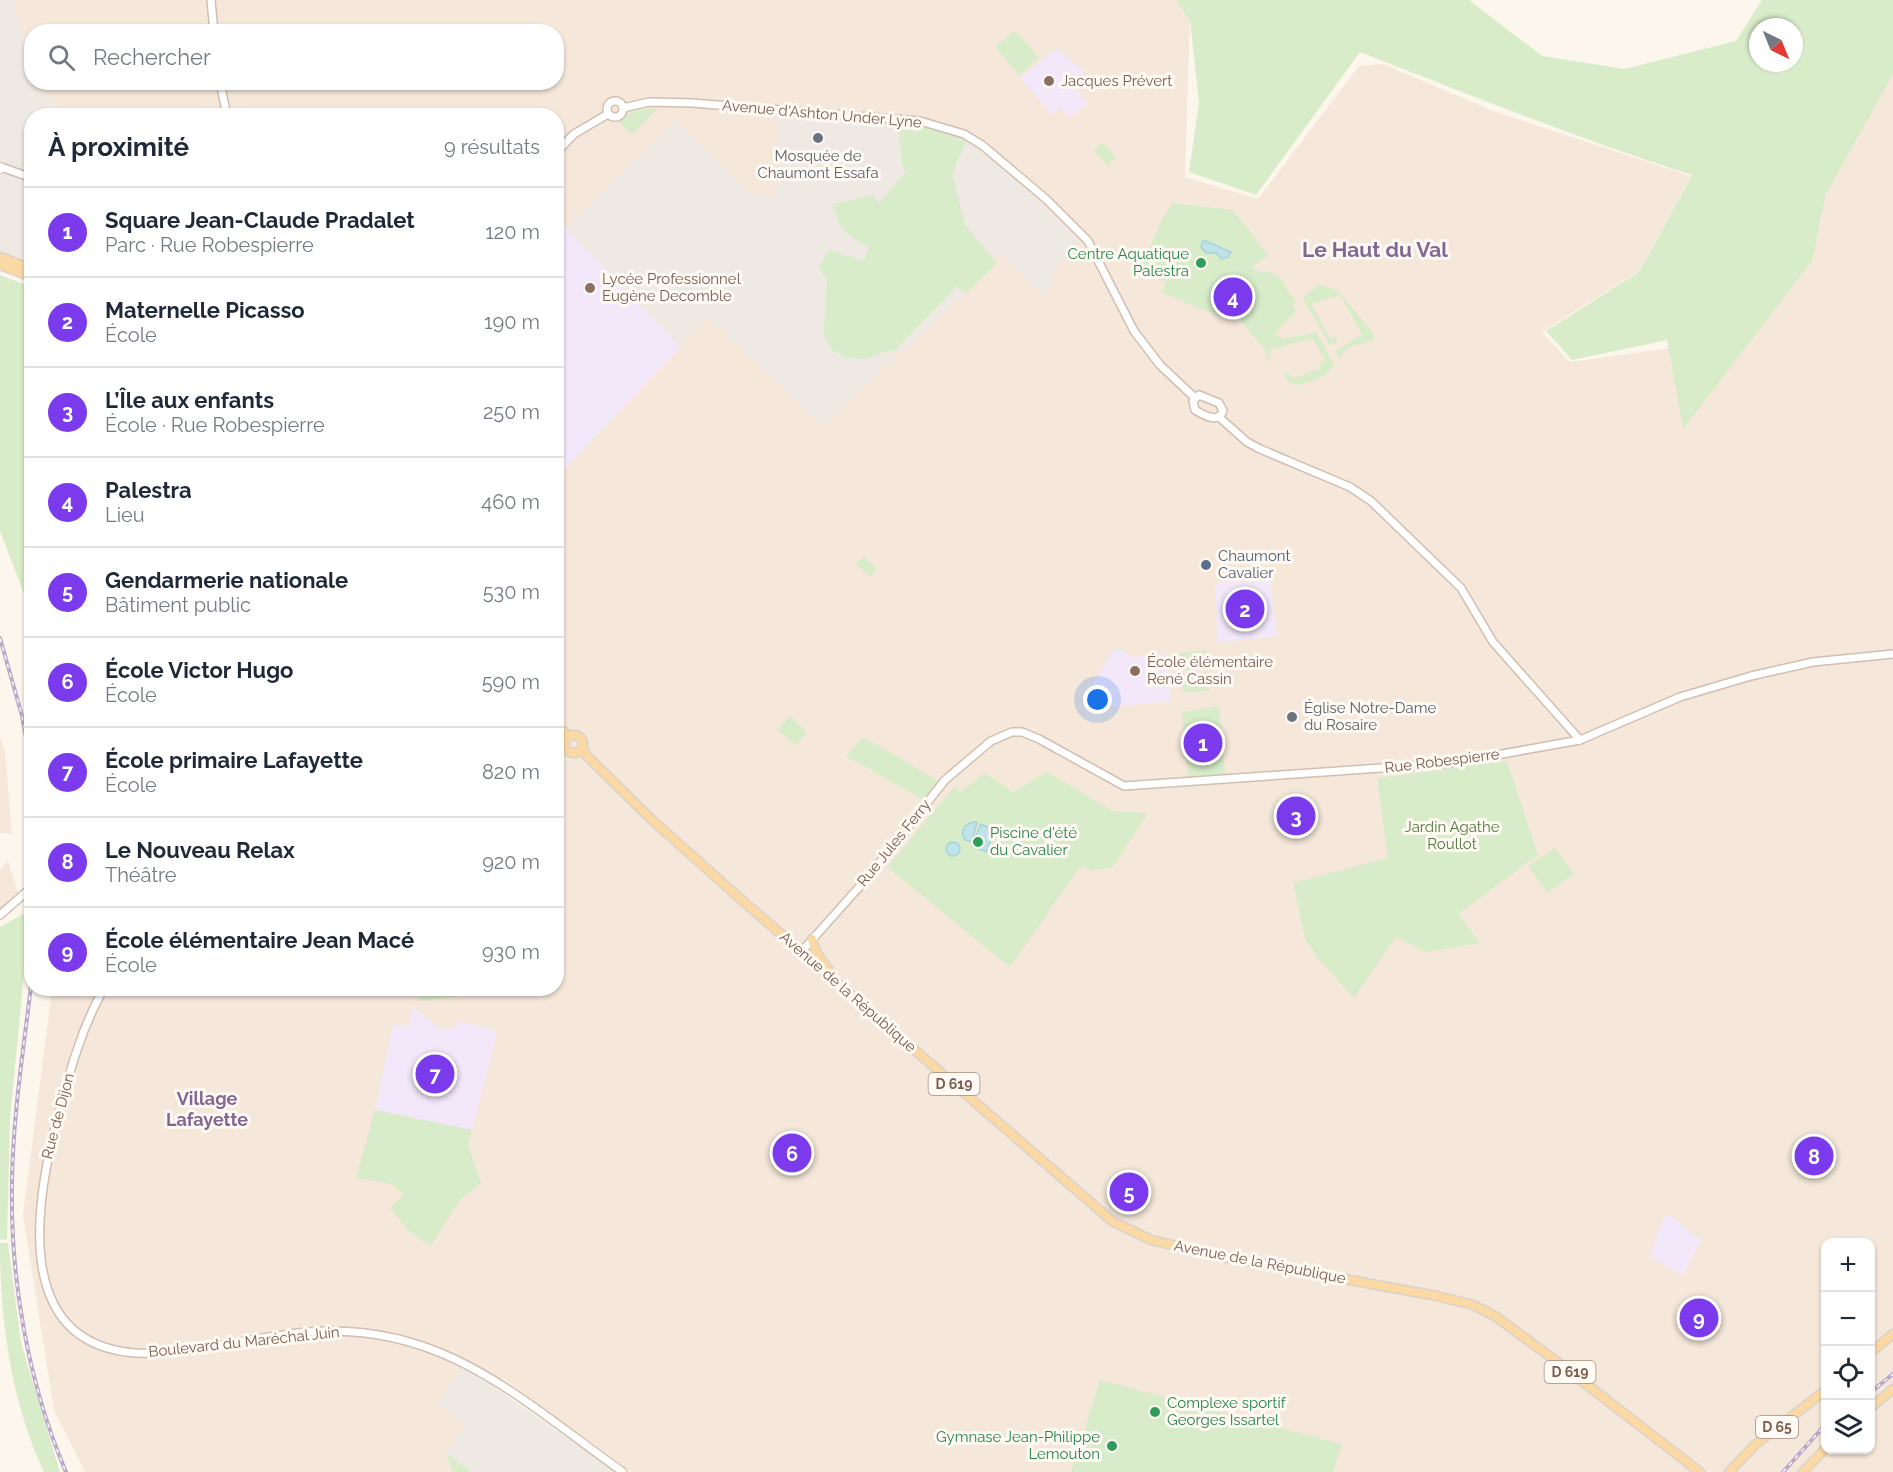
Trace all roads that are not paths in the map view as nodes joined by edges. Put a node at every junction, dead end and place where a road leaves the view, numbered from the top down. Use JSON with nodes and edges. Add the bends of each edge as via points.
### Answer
{"nodes":[{"id":1,"x":211,"y":0,"type":"edge"},
{"id":2,"x":213,"y":24,"type":"edge"},
{"id":3,"x":222,"y":90,"type":"edge"},
{"id":4,"x":225,"y":108,"type":"edge"},
{"id":5,"x":623,"y":108,"type":"junction"},
{"id":6,"x":608,"y":114,"type":"junction"},
{"id":7,"x":564,"y":145,"type":"edge"},
{"id":8,"x":0,"y":168,"type":"edge"},
{"id":9,"x":24,"y":176,"type":"edge"},
{"id":10,"x":0,"y":257,"type":"edge"},
{"id":11,"x":0,"y":265,"type":"edge"},
{"id":12,"x":24,"y":266,"type":"edge"},
{"id":13,"x":24,"y":274,"type":"edge"},
{"id":14,"x":1195,"y":398,"type":"junction"},
{"id":15,"x":1219,"y":417,"type":"junction"},
{"id":16,"x":1893,"y":654,"type":"edge"},
{"id":17,"x":564,"y":734,"type":"edge"},
{"id":18,"x":1580,"y":740,"type":"junction"},
{"id":19,"x":992,"y":741,"type":"joint"},
{"id":20,"x":582,"y":752,"type":"junction"},
{"id":21,"x":24,"y":895,"type":"edge"},
{"id":22,"x":0,"y":915,"type":"edge"},
{"id":23,"x":812,"y":939,"type":"junction"},
{"id":24,"x":802,"y":951,"type":"junction"},
{"id":25,"x":836,"y":981,"type":"junction"},
{"id":26,"x":100,"y":996,"type":"edge"},
{"id":27,"x":40,"y":1250,"type":"joint"},
{"id":28,"x":1893,"y":1334,"type":"edge"},
{"id":29,"x":1875,"y":1349,"type":"edge"},
{"id":30,"x":1893,"y":1389,"type":"edge"},
{"id":31,"x":1821,"y":1394,"type":"edge"},
{"id":32,"x":1875,"y":1404,"type":"edge"},
{"id":33,"x":1821,"y":1453,"type":"edge"},
{"id":34,"x":623,"y":1472,"type":"edge"},
{"id":35,"x":1700,"y":1472,"type":"edge"},
{"id":36,"x":1729,"y":1472,"type":"edge"},
{"id":37,"x":1803,"y":1472,"type":"edge"}],
"edges":[{"from":1,"to":2,"type":"street"},
{"from":3,"to":4,"type":"street"},
{"from":5,"to":6,"type":"street","via":[[617,117]]},
{"from":5,"to":6,"type":"street","via":[[613,101],[607,106]]},
{"from":5,"to":14,"type":"street","name":"Avenue d'Ashton Under Lyne","via":[[649,102],[681,102],[900,118],[964,134],[1046,199],[1088,241],[1134,331],[1160,365]]},
{"from":6,"to":7,"type":"street"},
{"from":8,"to":9,"type":"street"},
{"from":10,"to":12,"type":"main road"},
{"from":11,"to":13,"type":"main road"},
{"from":14,"to":15,"type":"street","name":"Avenue d'Ashton Under Lyne","via":[[1195,410]]},
{"from":14,"to":15,"type":"street","via":[[1199,395],[1219,403],[1223,411]]},
{"from":15,"to":18,"type":"street","via":[[1246,442],[1350,487],[1371,501],[1461,588],[1493,642]]},
{"from":16,"to":18,"type":"street","name":"Rue Robespierre","via":[[1813,662],[1740,679],[1680,697]]},
{"from":17,"to":20,"type":"main road","via":[[568,750]]},
{"from":17,"to":20,"type":"main road","via":[[581,739]]},
{"from":18,"to":19,"type":"street","name":"Rue Robespierre","via":[[1472,761],[1131,786],[1116,783],[1022,732]]},
{"from":19,"to":23,"type":"street","name":"Rue Jules Ferry","via":[[945,780]]},
{"from":20,"to":24,"type":"main road","name":"Avenue de la République","number":"D 619","via":[[651,819]]},
{"from":21,"to":22,"type":"street"},
{"from":23,"to":24,"type":"street","name":"Rue Jules Ferry"},
{"from":23,"to":25,"type":"main road"},
{"from":24,"to":25,"type":"main road","name":"Avenue de la République","number":"D 619"},
{"from":25,"to":35,"type":"main road","name":"Avenue de la République","number":"D 619","via":[[1044,1164],[1132,1233],[1224,1257],[1473,1305],[1495,1316]]},
{"from":26,"to":27,"type":"street","name":"Rue de Dijon","via":[[74,1057],[46,1163],[40,1198]]},
{"from":27,"to":34,"type":"street","name":"Boulevard du Maréchal Juin","via":[[44,1284],[59,1312],[78,1332],[105,1347],[145,1353],[329,1331],[374,1333],[406,1340],[435,1348],[499,1383]]},
{"from":28,"to":29,"type":"main road"},
{"from":30,"to":32,"type":"main road"},
{"from":31,"to":36,"type":"main road","number":"D 65","via":[[1756,1444]]},
{"from":33,"to":37,"type":"main road"}]}
